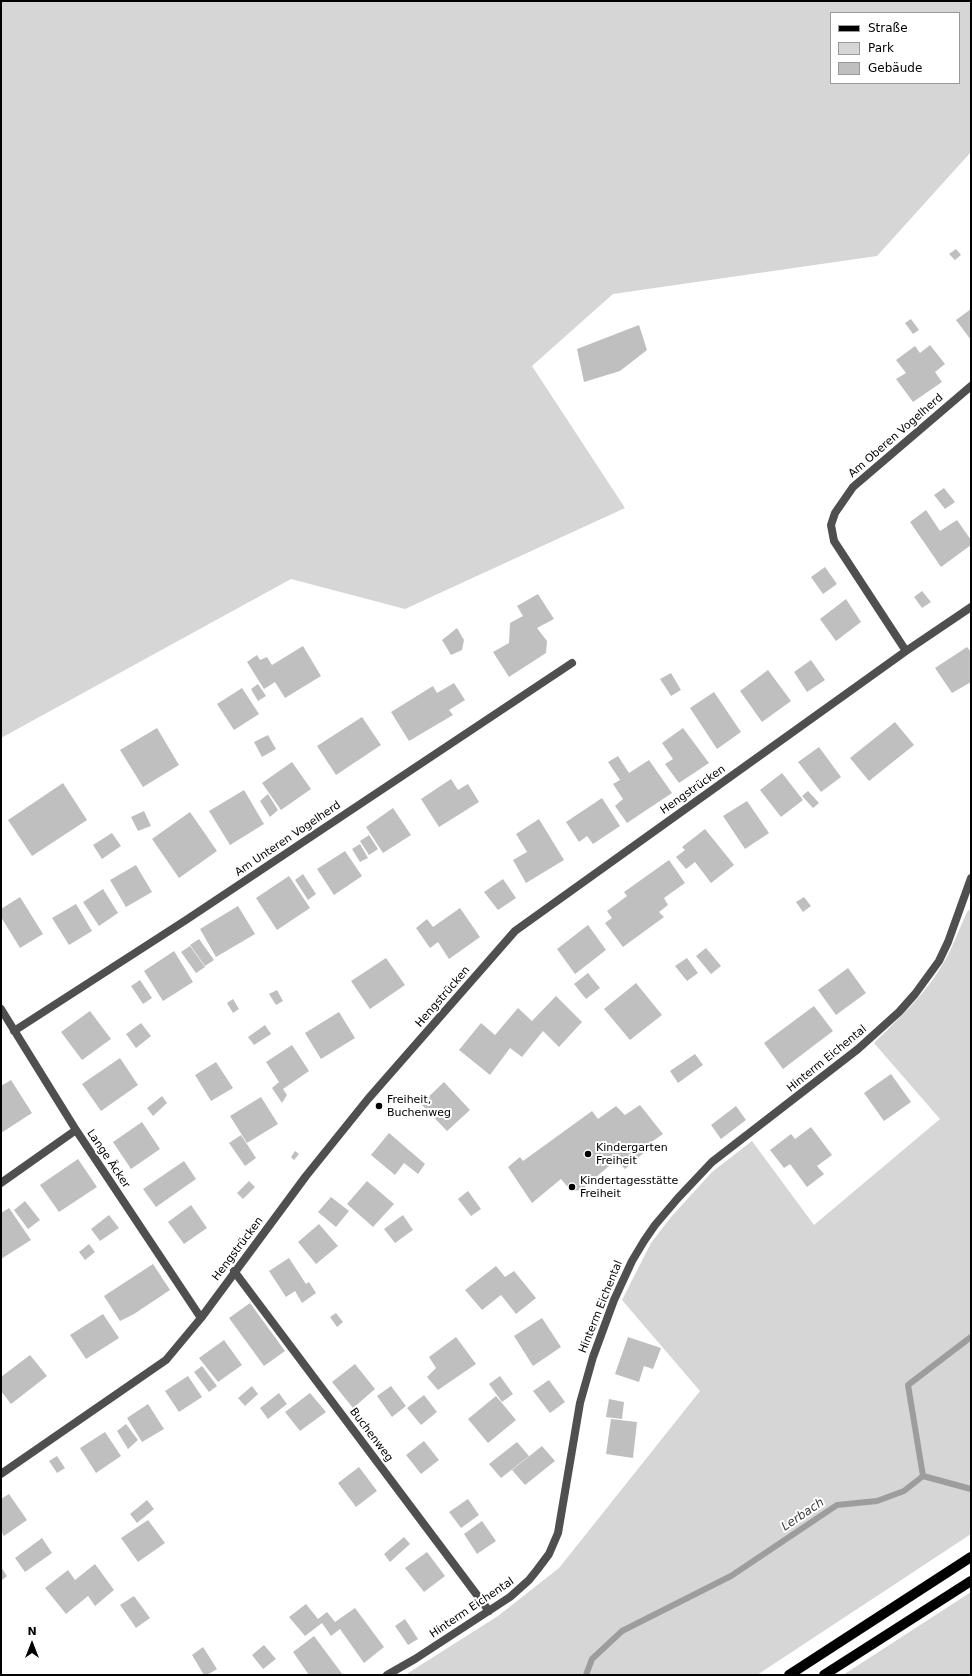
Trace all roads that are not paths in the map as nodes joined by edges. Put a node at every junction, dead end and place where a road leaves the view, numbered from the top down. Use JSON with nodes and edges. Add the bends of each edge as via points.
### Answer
{"nodes":[{"id":1,"x":971,"y":386,"type":"edge"},
{"id":2,"x":971,"y":607,"type":"edge"},
{"id":3,"x":906,"y":651,"type":"junction"},
{"id":4,"x":572,"y":663,"type":"dead end"},
{"id":5,"x":971,"y":878,"type":"edge"},
{"id":6,"x":1,"y":1009,"type":"edge"},
{"id":7,"x":14,"y":1031,"type":"junction"},
{"id":8,"x":76,"y":1130,"type":"junction"},
{"id":9,"x":1,"y":1183,"type":"edge"},
{"id":10,"x":234,"y":1271,"type":"junction"},
{"id":11,"x":201,"y":1318,"type":"junction"},
{"id":12,"x":1,"y":1474,"type":"edge"},
{"id":13,"x":971,"y":1557,"type":"edge"},
{"id":14,"x":971,"y":1581,"type":"edge"},
{"id":15,"x":490,"y":1611,"type":"junction"},
{"id":16,"x":387,"y":1675,"type":"edge"},
{"id":17,"x":789,"y":1675,"type":"edge"},
{"id":18,"x":824,"y":1675,"type":"edge"}],
"edges":[{"from":1,"to":3,"type":"street","name":"Am Oberen Vogelherd","via":[[853,487],[834,513],[831,525],[834,541]]},
{"from":2,"to":3,"type":"street","name":"Hengstrücken"},
{"from":3,"to":10,"type":"street","name":"Hengstrücken","via":[[514,931],[368,1100]]},
{"from":4,"to":7,"type":"street","name":"Am Unteren Vogelherd","via":[[186,920]]},
{"from":5,"to":15,"type":"street","name":"Hinterm Eichental","via":[[939,961],[899,1012],[858,1049],[712,1162],[674,1203],[644,1241],[614,1300],[587,1376],[554,1544],[529,1580]]},
{"from":6,"to":7,"type":"street","name":"Lange Äcker"},
{"from":7,"to":8,"type":"street","name":"Lange Äcker"},
{"from":8,"to":9,"type":"street"},
{"from":8,"to":11,"type":"street","name":"Lange Äcker"},
{"from":10,"to":11,"type":"street","name":"Hengstrücken"},
{"from":10,"to":15,"type":"street","name":"Buchenweg"},
{"from":11,"to":12,"type":"street","name":"Hengstrücken","via":[[166,1360]]},
{"from":13,"to":17,"type":"main road"},
{"from":14,"to":18,"type":"main road"},
{"from":15,"to":16,"type":"street","name":"Hinterm Eichental"}]}
